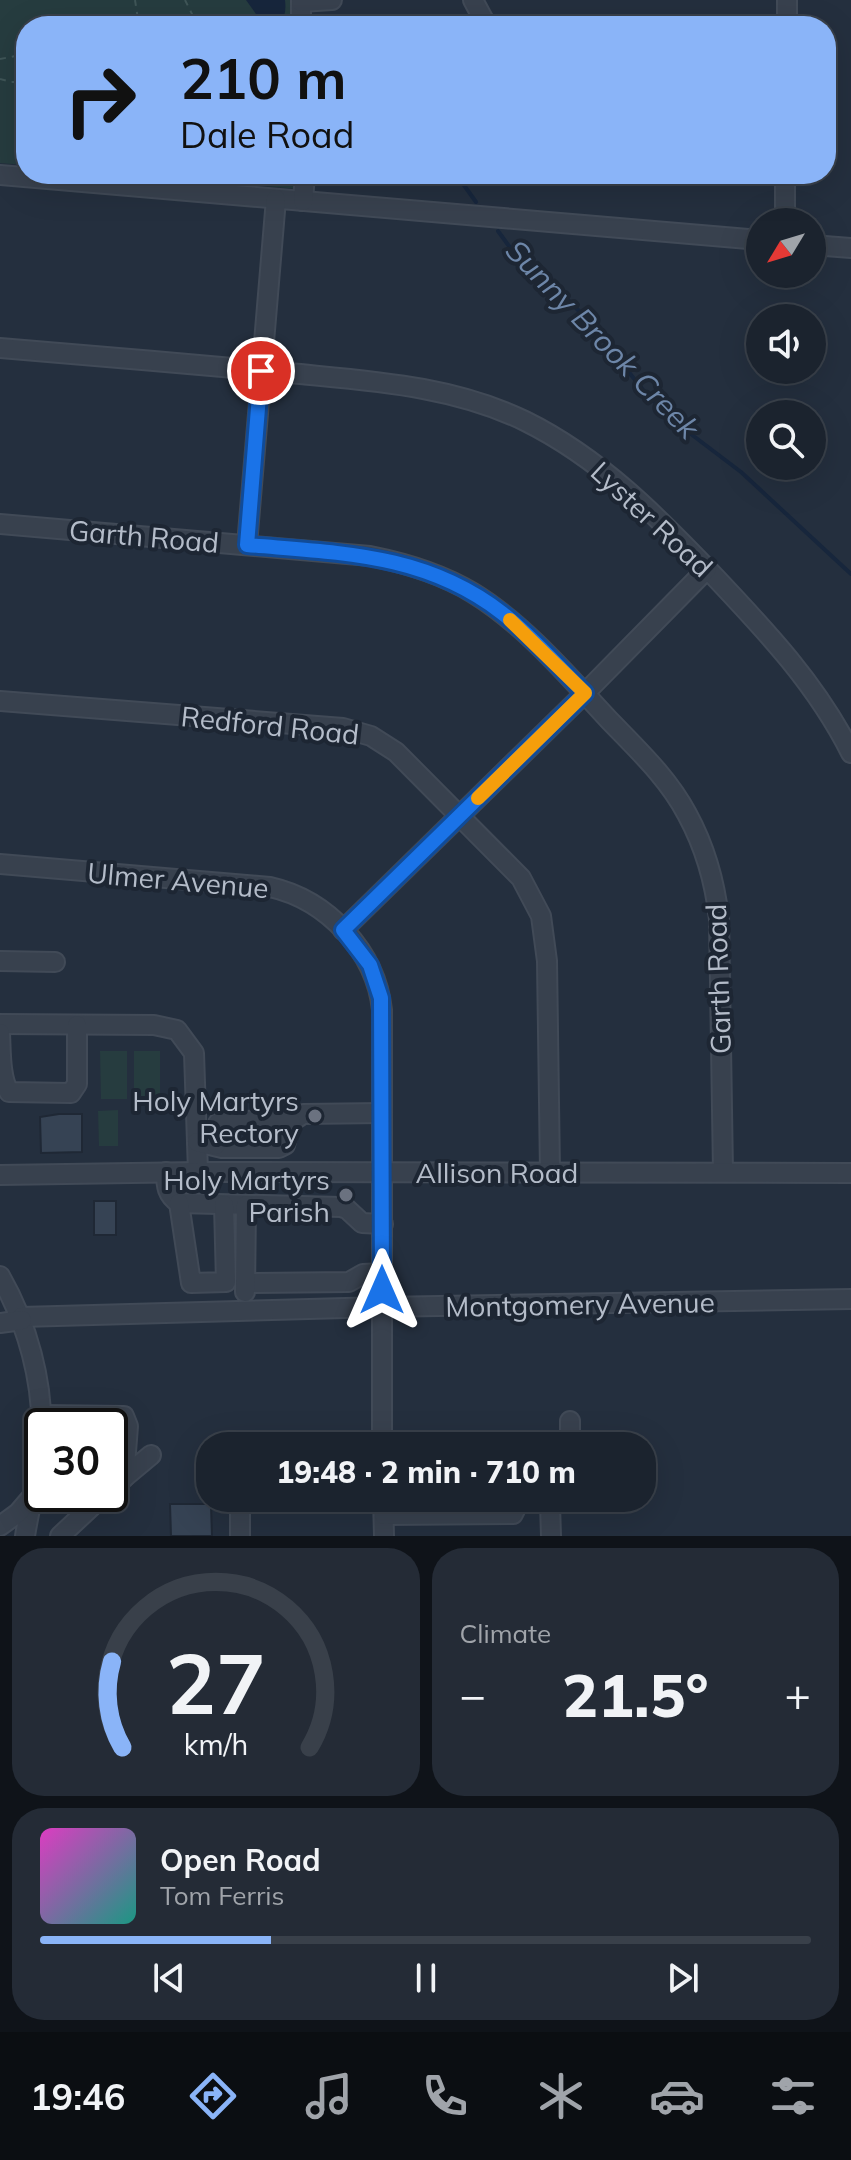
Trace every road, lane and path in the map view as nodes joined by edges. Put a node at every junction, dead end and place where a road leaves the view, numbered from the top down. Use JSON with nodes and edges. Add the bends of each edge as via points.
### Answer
{"nodes":[{"id":1,"x":332,"y":0,"type":"edge"},
{"id":2,"x":301,"y":11,"type":"edge"},
{"id":3,"x":104,"y":184,"type":"edge"},
{"id":4,"x":304,"y":184,"type":"edge"},
{"id":5,"x":785,"y":184,"type":"edge"},
{"id":6,"x":276,"y":199,"type":"junction"},
{"id":7,"x":303,"y":201,"type":"junction"},
{"id":8,"x":785,"y":208,"type":"edge"},
{"id":9,"x":746,"y":239,"type":"edge"},
{"id":10,"x":826,"y":246,"type":"edge"},
{"id":11,"x":851,"y":248,"type":"edge"},
{"id":12,"x":0,"y":348,"type":"edge"},
{"id":13,"x":261,"y":371,"type":"junction"},
{"id":14,"x":0,"y":524,"type":"edge"},
{"id":15,"x":247,"y":545,"type":"junction"},
{"id":16,"x":707,"y":569,"type":"junction"},
{"id":17,"x":585,"y":693,"type":"junction"},
{"id":18,"x":0,"y":701,"type":"edge"},
{"id":19,"x":851,"y":753,"type":"edge"},
{"id":20,"x":459,"y":817,"type":"junction"},
{"id":21,"x":0,"y":864,"type":"edge"},
{"id":22,"x":343,"y":930,"type":"junction"},
{"id":23,"x":0,"y":961,"type":"edge"},
{"id":24,"x":55,"y":962,"type":"dead end"},
{"id":25,"x":0,"y":1024,"type":"edge"},
{"id":26,"x":77,"y":1025,"type":"junction"},
{"id":27,"x":0,"y":1033,"type":"edge"},
{"id":28,"x":382,"y":1113,"type":"junction"},
{"id":29,"x":291,"y":1122,"type":"junction"},
{"id":30,"x":207,"y":1144,"type":"junction"},
{"id":31,"x":282,"y":1147,"type":"junction"},
{"id":32,"x":166,"y":1172,"type":"junction"},
{"id":33,"x":198,"y":1172,"type":"junction"},
{"id":34,"x":550,"y":1172,"type":"junction"},
{"id":35,"x":723,"y":1172,"type":"junction"},
{"id":36,"x":287,"y":1173,"type":"junction"},
{"id":37,"x":307,"y":1173,"type":"junction"},
{"id":38,"x":383,"y":1173,"type":"junction"},
{"id":39,"x":851,"y":1173,"type":"edge"},
{"id":40,"x":0,"y":1175,"type":"edge"},
{"id":41,"x":179,"y":1203,"type":"junction"},
{"id":42,"x":224,"y":1205,"type":"junction"},
{"id":43,"x":246,"y":1205,"type":"junction"},
{"id":44,"x":307,"y":1207,"type":"junction"},
{"id":45,"x":383,"y":1224,"type":"junction"},
{"id":46,"x":382,"y":1273,"type":"junction"},
{"id":47,"x":0,"y":1277,"type":"edge"},
{"id":48,"x":245,"y":1283,"type":"junction"},
{"id":49,"x":851,"y":1299,"type":"edge"},
{"id":50,"x":382,"y":1307,"type":"junction"},
{"id":51,"x":245,"y":1311,"type":"junction"},
{"id":52,"x":22,"y":1318,"type":"junction"},
{"id":53,"x":0,"y":1323,"type":"edge"},
{"id":54,"x":40,"y":1408,"type":"edge"},
{"id":55,"x":570,"y":1421,"type":"dead end"},
{"id":56,"x":382,"y":1432,"type":"edge"},
{"id":57,"x":570,"y":1432,"type":"edge"},
{"id":58,"x":151,"y":1455,"type":"dead end"},
{"id":59,"x":128,"y":1475,"type":"edge"},
{"id":60,"x":24,"y":1506,"type":"edge"},
{"id":61,"x":29,"y":1512,"type":"edge"},
{"id":62,"x":86,"y":1512,"type":"edge"},
{"id":63,"x":240,"y":1512,"type":"edge"},
{"id":64,"x":384,"y":1512,"type":"edge"},
{"id":65,"x":481,"y":1512,"type":"edge"},
{"id":66,"x":514,"y":1512,"type":"edge"},
{"id":67,"x":550,"y":1512,"type":"edge"},
{"id":68,"x":0,"y":1526,"type":"edge"},
{"id":69,"x":25,"y":1536,"type":"edge"},
{"id":70,"x":60,"y":1536,"type":"edge"},
{"id":71,"x":240,"y":1536,"type":"edge"},
{"id":72,"x":384,"y":1536,"type":"edge"},
{"id":73,"x":551,"y":1536,"type":"edge"}],
"edges":[{"from":1,"to":2,"type":"street"},
{"from":3,"to":6,"type":"street"},
{"from":4,"to":7,"type":"street"},
{"from":5,"to":8,"type":"street"},
{"from":6,"to":7,"type":"street"},
{"from":6,"to":13,"type":"street"},
{"from":7,"to":9,"type":"street"},
{"from":10,"to":11,"type":"street"},
{"from":12,"to":13,"type":"street","name":"Lyster Road"},
{"from":13,"to":15,"type":"street"},
{"from":13,"to":16,"type":"street","name":"Lyster Road","via":[[427,389],[524,420],[611,476]]},
{"from":14,"to":15,"type":"street","name":"Garth Road"},
{"from":15,"to":17,"type":"street","name":"Garth Road","via":[[370,556],[449,580],[506,616]]},
{"from":16,"to":17,"type":"street"},
{"from":16,"to":19,"type":"street","name":"Lyster Road","via":[[795,664]]},
{"from":17,"to":20,"type":"street"},
{"from":17,"to":35,"type":"street","name":"Garth Road","via":[[661,775],[688,815],[706,859],[719,919]]},
{"from":18,"to":20,"type":"street","name":"Redford Road","via":[[359,731],[396,752]]},
{"from":20,"to":22,"type":"street"},
{"from":20,"to":34,"type":"street","name":"Redford Road","via":[[521,878],[541,916],[547,961]]},
{"from":21,"to":22,"type":"street","name":"Ulmer Avenue","via":[[270,887],[305,898]]},
{"from":22,"to":28,"type":"street","name":"Ulmer Avenue","via":[[370,965],[381,998]]},
{"from":23,"to":24,"type":"street"},
{"from":25,"to":26,"type":"street"},
{"from":26,"to":27,"type":"street","via":[[77,1084],[71,1093],[7,1090]]},
{"from":26,"to":30,"type":"street","via":[[154,1025],[182,1035],[194,1053]]},
{"from":28,"to":29,"type":"street","via":[[303,1114]]},
{"from":28,"to":38,"type":"street","name":"Ulmer Avenue"},
{"from":29,"to":30,"type":"street","via":[[218,1123]]},
{"from":29,"to":31,"type":"street"},
{"from":30,"to":31,"type":"street"},
{"from":30,"to":33,"type":"street"},
{"from":31,"to":36,"type":"street"},
{"from":32,"to":33,"type":"street","name":"Allison Road"},
{"from":32,"to":40,"type":"street","name":"Allison Road"},
{"from":32,"to":41,"type":"street","via":[[171,1198]]},
{"from":33,"to":36,"type":"street","name":"Allison Road"},
{"from":34,"to":35,"type":"street","name":"Allison Road"},
{"from":34,"to":38,"type":"street","name":"Allison Road"},
{"from":35,"to":39,"type":"street","name":"Allison Road"},
{"from":36,"to":37,"type":"street","name":"Allison Road"},
{"from":37,"to":38,"type":"street","name":"Allison Road"},
{"from":37,"to":44,"type":"street"},
{"from":38,"to":45,"type":"street","name":"Ulmer Avenue"},
{"from":41,"to":42,"type":"street"},
{"from":41,"to":42,"type":"street","via":[[191,1283],[226,1282]]},
{"from":42,"to":43,"type":"street"},
{"from":43,"to":44,"type":"street"},
{"from":43,"to":48,"type":"street"},
{"from":44,"to":45,"type":"street","via":[[341,1207],[362,1223]]},
{"from":45,"to":46,"type":"street","name":"Ulmer Avenue"},
{"from":46,"to":48,"type":"street","via":[[363,1274],[349,1282]]},
{"from":46,"to":50,"type":"street","name":"Ulmer Avenue"},
{"from":47,"to":52,"type":"street"},
{"from":48,"to":51,"type":"street"},
{"from":49,"to":50,"type":"street","name":"Montgomery Avenue"},
{"from":50,"to":51,"type":"street","name":"Montgomery Avenue"},
{"from":50,"to":56,"type":"street","name":"Ulmer Avenue"},
{"from":51,"to":52,"type":"street","name":"Montgomery Avenue"},
{"from":52,"to":53,"type":"street","name":"Montgomery Avenue"},
{"from":52,"to":54,"type":"street"},
{"from":55,"to":57,"type":"street"},
{"from":58,"to":59,"type":"street"},
{"from":60,"to":68,"type":"street"},
{"from":61,"to":69,"type":"street"},
{"from":62,"to":70,"type":"street"},
{"from":63,"to":71,"type":"street"},
{"from":64,"to":72,"type":"street"},
{"from":65,"to":66,"type":"street"},
{"from":67,"to":73,"type":"street"}]}
